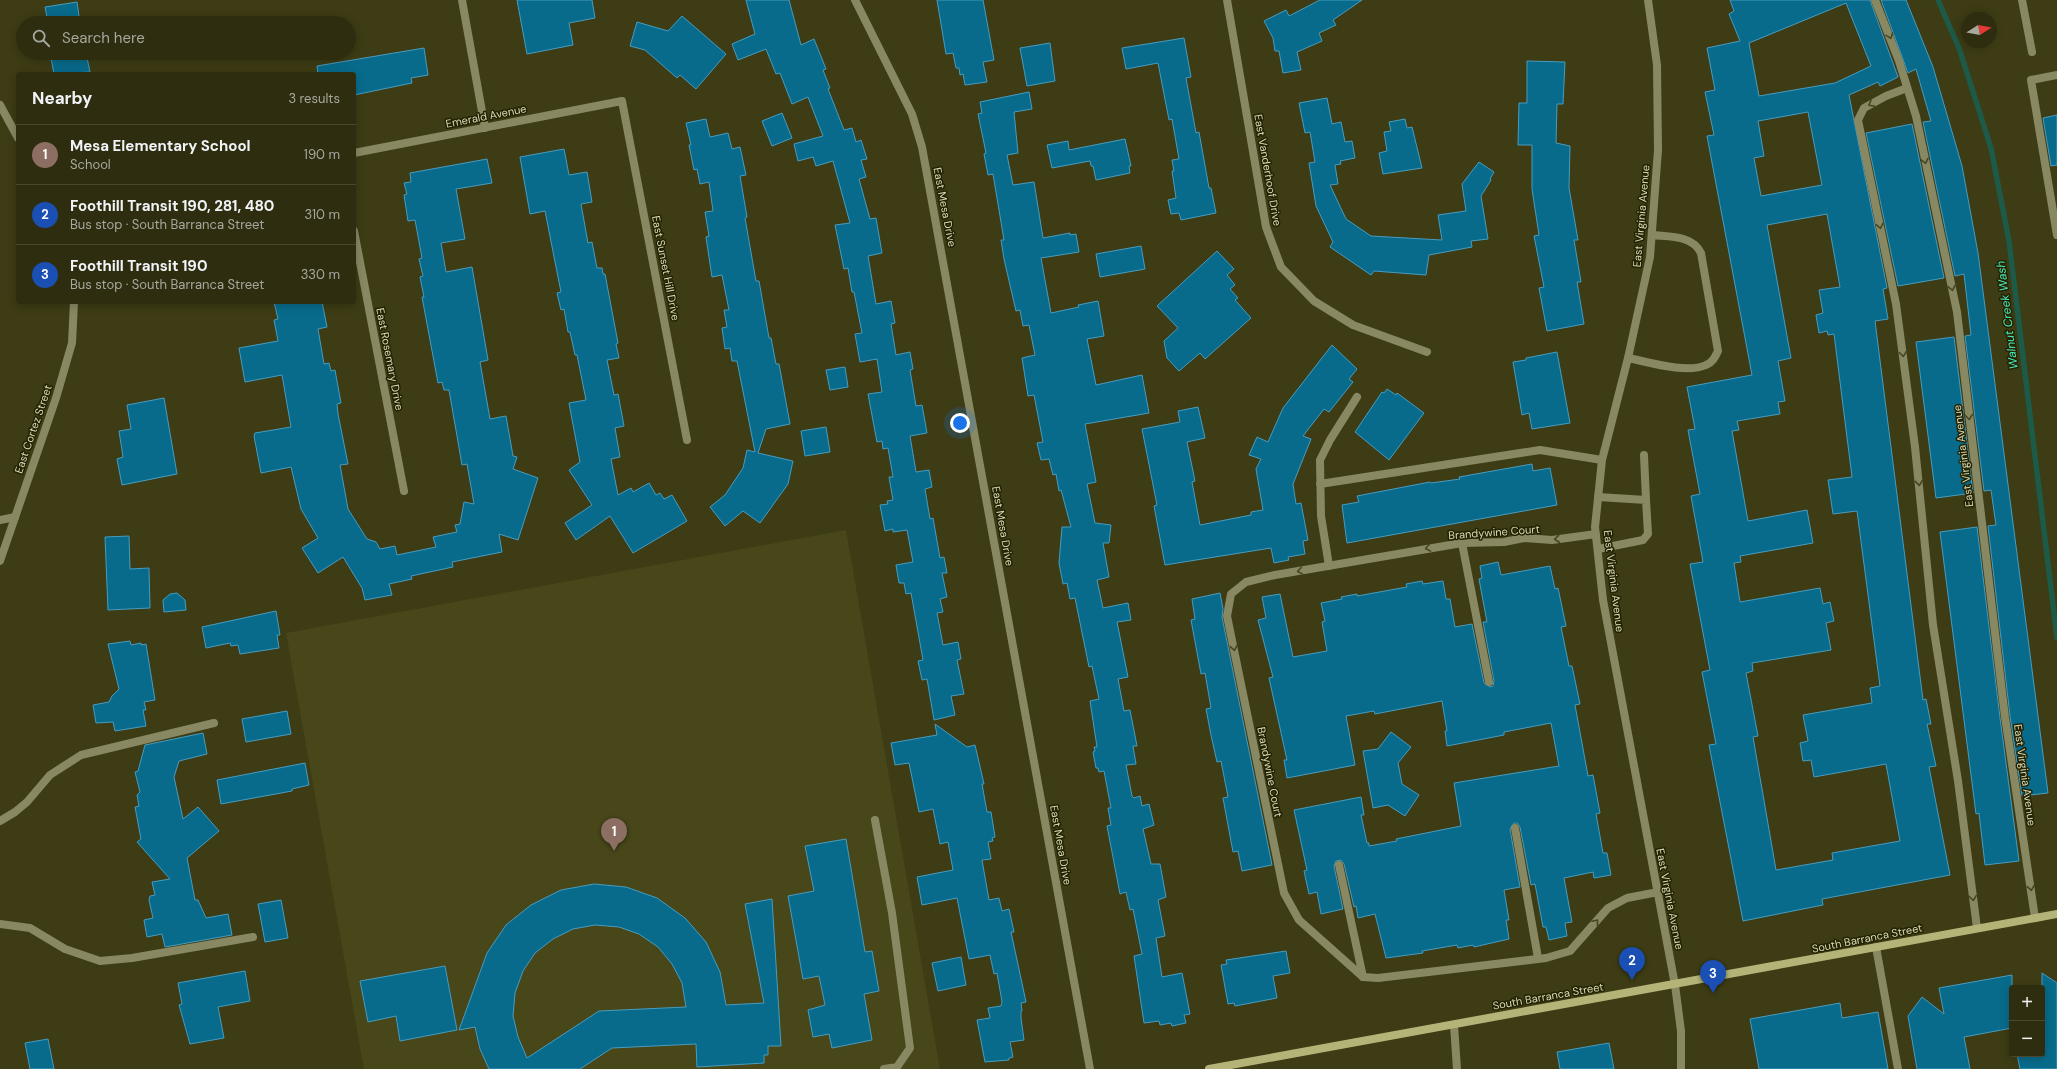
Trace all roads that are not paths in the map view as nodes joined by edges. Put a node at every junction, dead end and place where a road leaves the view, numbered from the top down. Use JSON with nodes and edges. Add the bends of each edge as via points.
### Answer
{"nodes":[{"id":1,"x":462,"y":0,"type":"edge"},
{"id":2,"x":855,"y":0,"type":"edge"},
{"id":3,"x":1227,"y":0,"type":"edge"},
{"id":4,"x":1648,"y":0,"type":"edge"},
{"id":5,"x":1875,"y":0,"type":"edge"},
{"id":6,"x":2022,"y":0,"type":"edge"},
{"id":7,"x":2032,"y":52,"type":"dead end"},
{"id":8,"x":2057,"y":75,"type":"edge"},
{"id":9,"x":1907,"y":88,"type":"junction"},
{"id":10,"x":622,"y":101,"type":"joint"},
{"id":11,"x":0,"y":105,"type":"edge"},
{"id":12,"x":485,"y":128,"type":"junction"},
{"id":13,"x":16,"y":134,"type":"edge"},
{"id":14,"x":356,"y":153,"type":"edge"},
{"id":15,"x":1652,"y":235,"type":"junction"},
{"id":16,"x":2057,"y":235,"type":"edge"},
{"id":17,"x":356,"y":241,"type":"edge"},
{"id":18,"x":74,"y":304,"type":"edge"},
{"id":19,"x":1427,"y":352,"type":"dead end"},
{"id":20,"x":1628,"y":358,"type":"junction"},
{"id":21,"x":1358,"y":397,"type":"dead end"},
{"id":22,"x":687,"y":440,"type":"dead end"},
{"id":23,"x":1644,"y":456,"type":"dead end"},
{"id":24,"x":1602,"y":460,"type":"junction"},
{"id":25,"x":1320,"y":484,"type":"junction"},
{"id":26,"x":404,"y":490,"type":"dead end"},
{"id":27,"x":1598,"y":497,"type":"junction"},
{"id":28,"x":1646,"y":500,"type":"junction"},
{"id":29,"x":15,"y":517,"type":"junction"},
{"id":30,"x":0,"y":520,"type":"edge"},
{"id":31,"x":1596,"y":534,"type":"junction"},
{"id":32,"x":1462,"y":542,"type":"junction"},
{"id":33,"x":1598,"y":549,"type":"junction"},
{"id":34,"x":0,"y":561,"type":"edge"},
{"id":35,"x":1329,"y":566,"type":"junction"},
{"id":36,"x":1489,"y":682,"type":"dead end"},
{"id":37,"x":214,"y":723,"type":"dead end"},
{"id":38,"x":875,"y":820,"type":"dead end"},
{"id":39,"x":0,"y":821,"type":"edge"},
{"id":40,"x":1515,"y":828,"type":"dead end"},
{"id":41,"x":1340,"y":865,"type":"dead end"},
{"id":42,"x":1658,"y":892,"type":"junction"},
{"id":43,"x":2057,"y":914,"type":"edge"},
{"id":44,"x":2035,"y":918,"type":"junction"},
{"id":45,"x":0,"y":924,"type":"edge"},
{"id":46,"x":1977,"y":928,"type":"junction"},
{"id":47,"x":253,"y":937,"type":"dead end"},
{"id":48,"x":1876,"y":947,"type":"junction"},
{"id":49,"x":1538,"y":958,"type":"junction"},
{"id":50,"x":1362,"y":977,"type":"junction"},
{"id":51,"x":1675,"y":985,"type":"junction"},
{"id":52,"x":1454,"y":1025,"type":"junction"},
{"id":53,"x":897,"y":1068,"type":"edge"},
{"id":54,"x":884,"y":1069,"type":"edge"},
{"id":55,"x":1090,"y":1069,"type":"edge"},
{"id":56,"x":1209,"y":1069,"type":"edge"},
{"id":57,"x":1457,"y":1069,"type":"edge"},
{"id":58,"x":1681,"y":1069,"type":"edge"},
{"id":59,"x":1898,"y":1069,"type":"edge"}],
"edges":[{"from":1,"to":12,"type":"street"},
{"from":2,"to":55,"type":"street","name":"East Mesa Drive","via":[[912,114],[922,147]]},
{"from":3,"to":19,"type":"street","name":"East Vanderhoof Drive","via":[[1266,227],[1281,267],[1314,302],[1353,324]]},
{"from":4,"to":15,"type":"street","name":"East Virginia Avenue","via":[[1657,65],[1658,150]]},
{"from":5,"to":9,"type":"street","name":"East Virginia Avenue","one_way":true},
{"from":6,"to":7,"type":"street"},
{"from":8,"to":16,"type":"street","via":[[2031,80]]},
{"from":9,"to":44,"type":"street","name":"East Virginia Avenue","one_way":true,"via":[[1916,116],[1957,312],[2005,717]]},
{"from":9,"to":46,"type":"street","one_way":true,"via":[[1864,108],[1858,120],[1896,304],[1915,447],[1933,625],[1958,781]]},
{"from":10,"to":12,"type":"street","name":"Emerald Avenue"},
{"from":10,"to":22,"type":"street","name":"East Sunset Hill Drive"},
{"from":11,"to":13,"type":"street"},
{"from":12,"to":14,"type":"street","name":"Emerald Avenue"},
{"from":15,"to":20,"type":"street","name":"East Virginia Avenue","via":[[1650,257]]},
{"from":15,"to":20,"type":"street","via":[[1685,239],[1698,246],[1718,351],[1713,360],[1695,368]]},
{"from":17,"to":26,"type":"street","name":"East Rosemary Drive"},
{"from":18,"to":29,"type":"street","name":"East Cortez Street","via":[[72,344]]},
{"from":20,"to":24,"type":"street","name":"East Virginia Avenue"},
{"from":21,"to":25,"type":"street","via":[[1320,460]]},
{"from":23,"to":28,"type":"street"},
{"from":24,"to":25,"type":"street","via":[[1540,450]]},
{"from":24,"to":27,"type":"street","name":"East Virginia Avenue"},
{"from":25,"to":35,"type":"street","via":[[1320,516]]},
{"from":27,"to":28,"type":"street"},
{"from":27,"to":31,"type":"street","name":"East Virginia Avenue"},
{"from":28,"to":33,"type":"street","via":[[1648,534],[1644,540]]},
{"from":29,"to":30,"type":"street"},
{"from":29,"to":34,"type":"street","name":"East Cortez Street"},
{"from":31,"to":32,"type":"street","name":"Brandywine Court","one_way":true,"via":[[1552,540],[1524,538],[1504,542]]},
{"from":31,"to":33,"type":"street","name":"East Virginia Avenue"},
{"from":32,"to":35,"type":"street","name":"Brandywine Court","one_way":true},
{"from":32,"to":36,"type":"street"},
{"from":33,"to":42,"type":"street","name":"East Virginia Avenue","via":[[1603,600]]},
{"from":35,"to":50,"type":"street","name":"Brandywine Court","one_way":true,"via":[[1246,582],[1231,594],[1227,616],[1284,894],[1299,920]]},
{"from":37,"to":39,"type":"street","via":[[81,755],[50,775],[27,802]]},
{"from":38,"to":53,"type":"street","via":[[892,913],[910,1048]]},
{"from":40,"to":49,"type":"street"},
{"from":41,"to":50,"type":"street"},
{"from":49,"to":42,"type":"street","one_way":true,"via":[[1570,951],[1608,908],[1627,898]]},
{"from":42,"to":51,"type":"street","name":"East Virginia Avenue"},
{"from":43,"to":44,"type":"main road","name":"South Barranca Street"},
{"from":44,"to":46,"type":"main road","name":"South Barranca Street"},
{"from":45,"to":47,"type":"street","via":[[30,928],[65,949],[100,961]]},
{"from":46,"to":48,"type":"main road","name":"South Barranca Street"},
{"from":48,"to":51,"type":"main road","name":"South Barranca Street"},
{"from":48,"to":59,"type":"street"},
{"from":49,"to":50,"type":"street","via":[[1378,978]]},
{"from":51,"to":52,"type":"main road","name":"South Barranca Street"},
{"from":51,"to":58,"type":"street","name":"East Virginia Avenue","via":[[1681,1031]]},
{"from":52,"to":56,"type":"main road","name":"South Barranca Street"},
{"from":52,"to":57,"type":"street"},
{"from":53,"to":54,"type":"street"}]}
